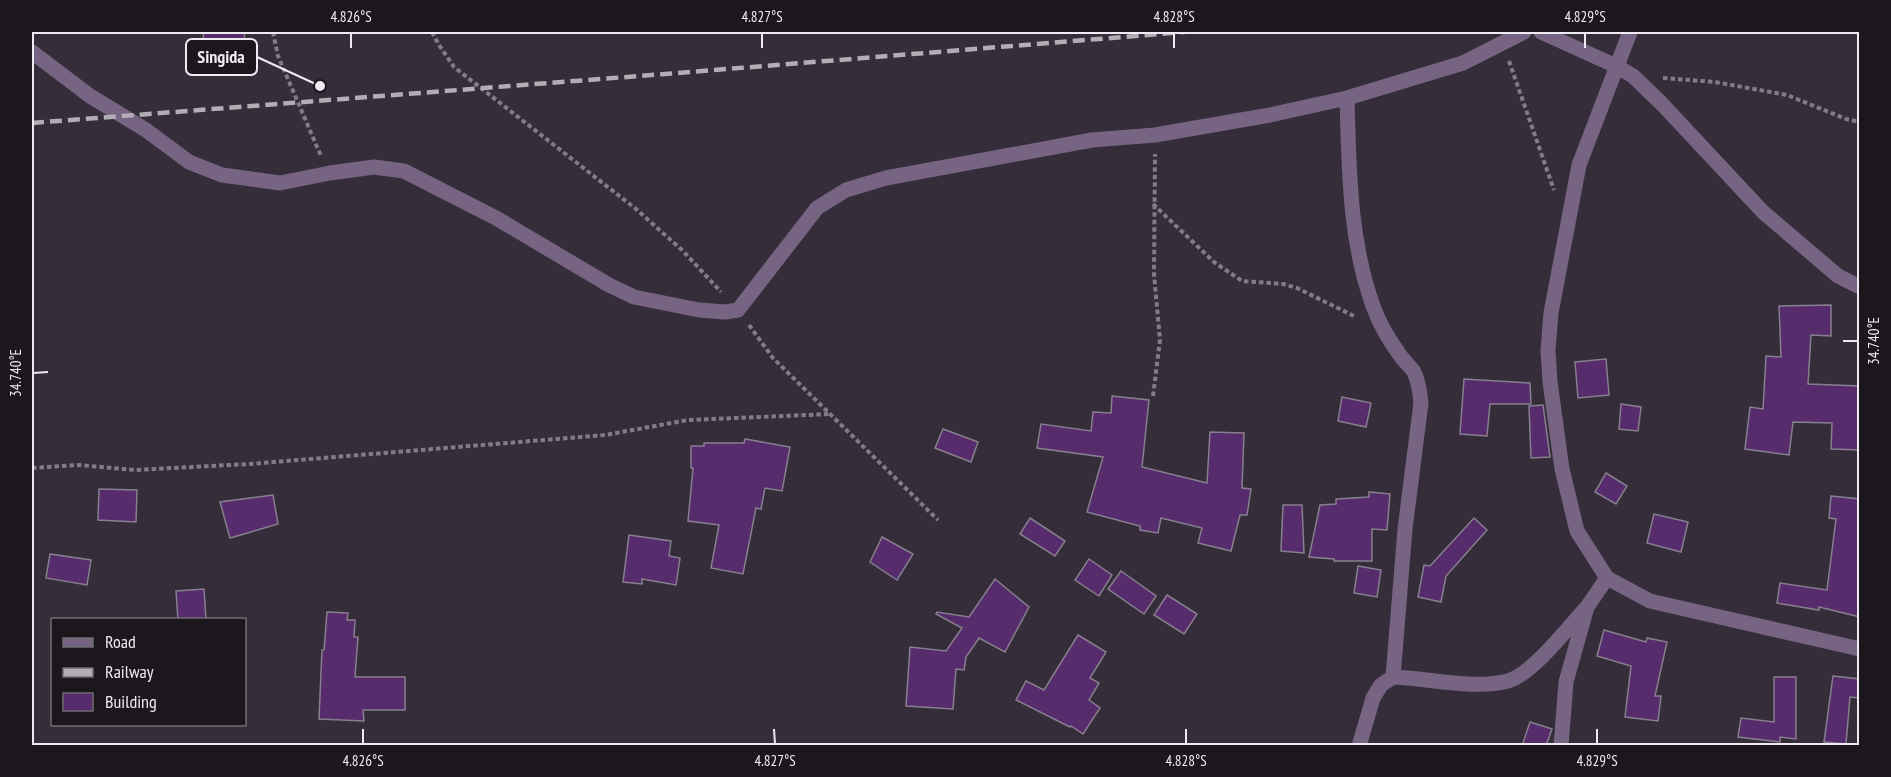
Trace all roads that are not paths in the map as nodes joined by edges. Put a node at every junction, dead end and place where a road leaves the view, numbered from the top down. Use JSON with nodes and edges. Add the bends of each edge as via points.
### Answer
{"nodes":[{"id":1,"x":1524,"y":32,"type":"edge"},
{"id":2,"x":1541,"y":32,"type":"edge"},
{"id":3,"x":1630,"y":32,"type":"edge"},
{"id":4,"x":32,"y":52,"type":"edge"},
{"id":5,"x":1617,"y":66,"type":"junction"},
{"id":6,"x":1347,"y":98,"type":"junction"},
{"id":7,"x":1860,"y":287,"type":"edge"},
{"id":8,"x":1607,"y":578,"type":"junction"},
{"id":9,"x":1587,"y":607,"type":"junction"},
{"id":10,"x":1860,"y":650,"type":"edge"},
{"id":11,"x":1393,"y":677,"type":"junction"},
{"id":12,"x":1359,"y":746,"type":"edge"},
{"id":13,"x":1561,"y":746,"type":"edge"}],
"edges":[{"from":1,"to":6,"type":"street","via":[[1462,63]]},
{"from":2,"to":5,"type":"street"},
{"from":3,"to":5,"type":"street"},
{"from":4,"to":6,"type":"street","via":[[189,162],[222,175],[280,183],[374,167],[404,171],[634,297],[725,312],[738,310],[817,208],[846,190],[886,178],[1092,140],[1155,135]]},
{"from":5,"to":7,"type":"street","via":[[1662,104],[1763,212],[1838,276]]},
{"from":5,"to":8,"type":"street","via":[[1579,165],[1551,313],[1548,350],[1562,469],[1577,531]]},
{"from":6,"to":11,"type":"street","via":[[1354,234],[1372,306],[1383,331],[1414,372],[1421,403],[1405,529]]},
{"from":8,"to":9,"type":"street"},
{"from":8,"to":10,"type":"street","via":[[1650,601]]},
{"from":9,"to":11,"type":"street","via":[[1528,669],[1509,680],[1485,683]]},
{"from":9,"to":13,"type":"street","via":[[1566,682]]},
{"from":11,"to":12,"type":"street","via":[[1381,685],[1373,698]]}]}
